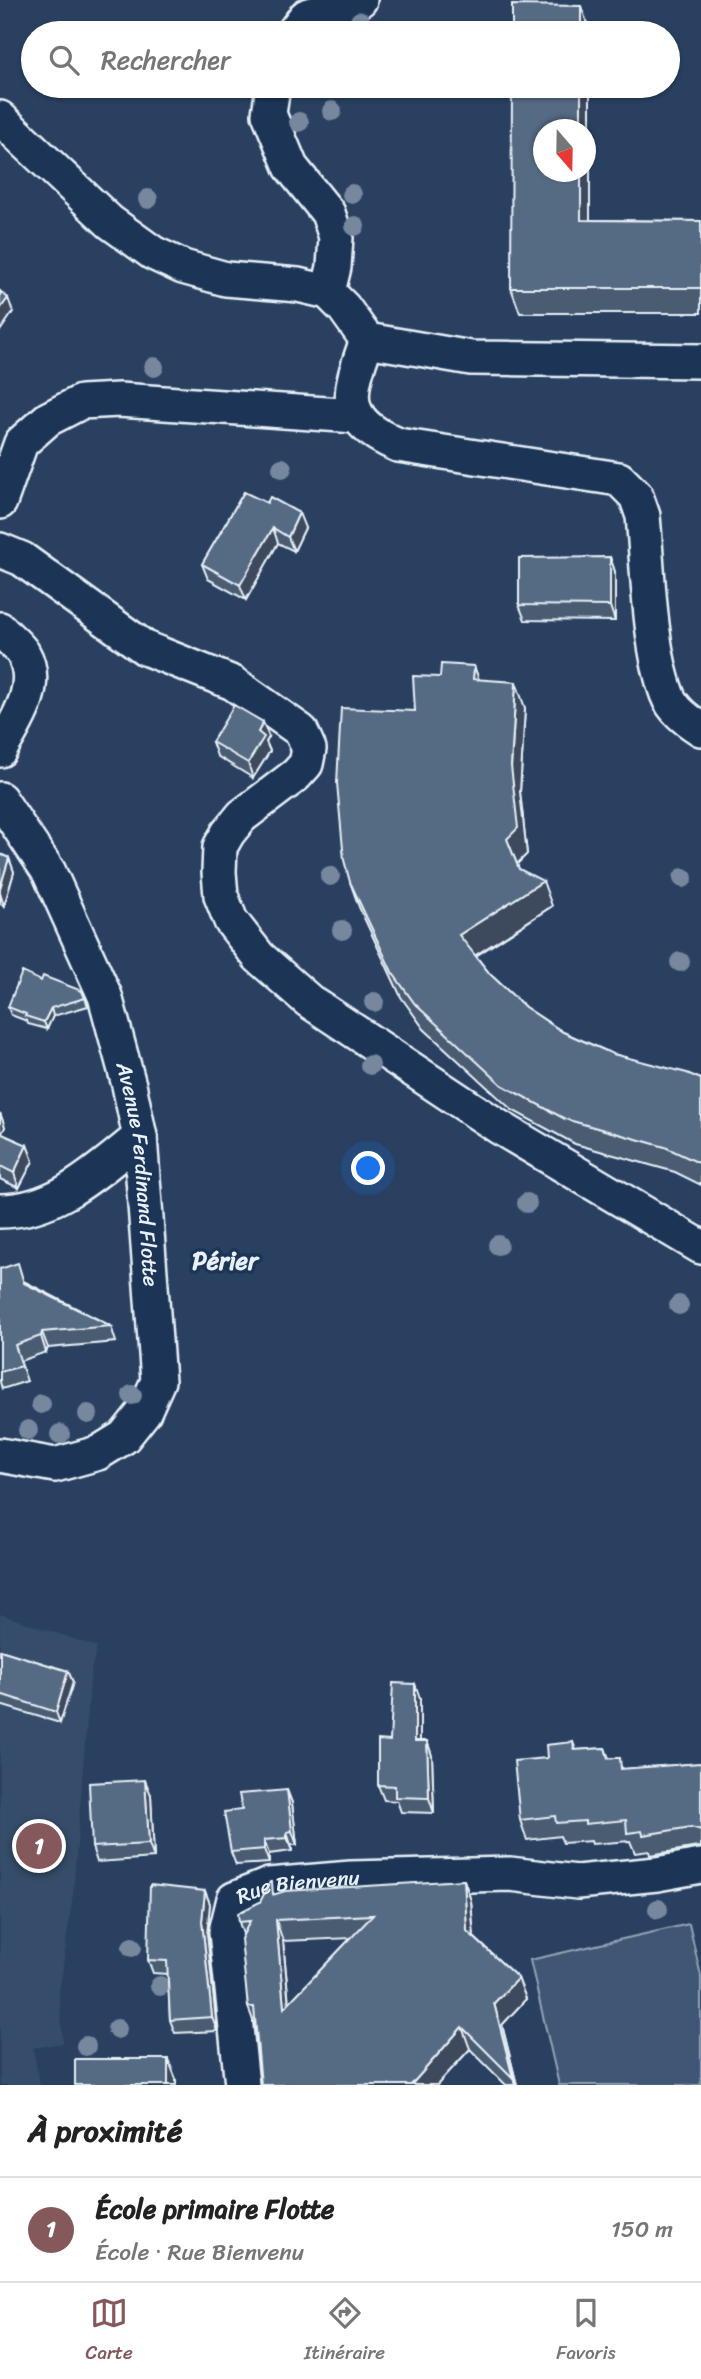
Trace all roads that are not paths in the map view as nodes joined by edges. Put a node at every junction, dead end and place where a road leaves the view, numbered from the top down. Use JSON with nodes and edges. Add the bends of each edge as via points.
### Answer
{"nodes":[{"id":1,"x":360,"y":0,"type":"edge"},
{"id":2,"x":302,"y":21,"type":"edge"},
{"id":3,"x":271,"y":98,"type":"edge"},
{"id":4,"x":0,"y":118,"type":"edge"},
{"id":5,"x":328,"y":292,"type":"junction"},
{"id":6,"x":367,"y":340,"type":"junction"},
{"id":7,"x":701,"y":361,"type":"edge"},
{"id":8,"x":356,"y":416,"type":"junction"},
{"id":9,"x":0,"y":502,"type":"edge"},
{"id":10,"x":0,"y":550,"type":"edge"},
{"id":11,"x":0,"y":629,"type":"edge"},
{"id":12,"x":701,"y":729,"type":"edge"},
{"id":13,"x":0,"y":750,"type":"edge"},
{"id":14,"x":0,"y":799,"type":"edge"},
{"id":15,"x":140,"y":1137,"type":"junction"},
{"id":16,"x":0,"y":1211,"type":"edge"},
{"id":17,"x":701,"y":1247,"type":"edge"},
{"id":18,"x":0,"y":1455,"type":"edge"},
{"id":19,"x":701,"y":1866,"type":"edge"},
{"id":20,"x":242,"y":2085,"type":"edge"}],
"edges":[{"from":1,"to":2,"type":"street"},
{"from":3,"to":5,"type":"street","via":[[269,114],[291,167],[328,213],[336,237]]},
{"from":4,"to":5,"type":"street","via":[[110,222],[153,253],[226,279]]},
{"from":5,"to":6,"type":"street"},
{"from":6,"to":7,"type":"street","via":[[471,358]]},
{"from":6,"to":8,"type":"street","via":[[351,395]]},
{"from":8,"to":9,"type":"street","via":[[119,400],[81,402],[48,419],[21,443]]},
{"from":8,"to":12,"type":"street","via":[[377,436],[398,445],[619,479],[636,496],[643,516],[656,647],[668,696],[681,715]]},
{"from":10,"to":17,"type":"street","via":[[22,559],[145,648],[233,682],[301,731],[309,749],[306,764],[242,816],[220,847],[221,896],[231,921],[259,957],[309,1001],[499,1127]]},
{"from":11,"to":13,"type":"street","via":[[23,654],[31,683]]},
{"from":14,"to":15,"type":"street","name":"Avenue Ferdinand Flotte","via":[[49,872],[105,996]]},
{"from":15,"to":16,"type":"street","via":[[53,1202]]},
{"from":15,"to":18,"type":"street","name":"Avenue Ferdinand Flotte","via":[[158,1381],[144,1412],[124,1437],[98,1453],[55,1465]]},
{"from":19,"to":20,"type":"street","name":"Rue Bienvenu","via":[[577,1882],[510,1874],[351,1878],[269,1885],[234,1899],[226,1932]]}]}
